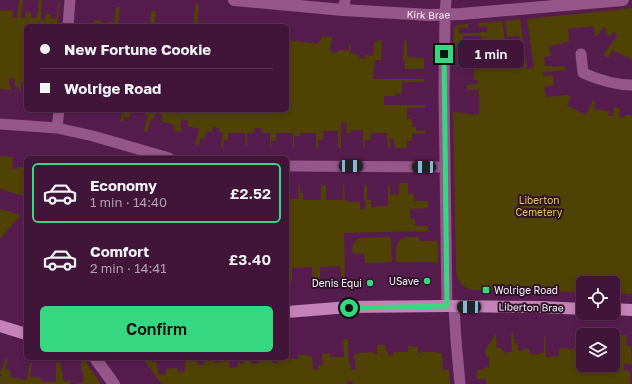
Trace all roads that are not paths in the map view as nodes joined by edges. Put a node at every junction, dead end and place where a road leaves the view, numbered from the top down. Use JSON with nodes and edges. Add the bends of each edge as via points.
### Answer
{"nodes":[{"id":1,"x":70,"y":0,"type":"edge"},
{"id":2,"x":234,"y":0,"type":"edge"},
{"id":3,"x":446,"y":0,"type":"edge"},
{"id":4,"x":623,"y":0,"type":"edge"},
{"id":5,"x":253,"y":1,"type":"edge"},
{"id":6,"x":344,"y":5,"type":"edge"},
{"id":7,"x":444,"y":15,"type":"junction"},
{"id":8,"x":68,"y":24,"type":"edge"},
{"id":9,"x":581,"y":54,"type":"dead end"},
{"id":10,"x":632,"y":85,"type":"edge"},
{"id":11,"x":59,"y":112,"type":"edge"},
{"id":12,"x":0,"y":124,"type":"edge"},
{"id":13,"x":57,"y":128,"type":"junction"},
{"id":14,"x":162,"y":156,"type":"edge"},
{"id":15,"x":289,"y":166,"type":"edge"},
{"id":16,"x":446,"y":167,"type":"junction"},
{"id":17,"x":451,"y":307,"type":"junction"},
{"id":18,"x":576,"y":308,"type":"edge"},
{"id":19,"x":620,"y":310,"type":"edge"},
{"id":20,"x":632,"y":310,"type":"edge"},
{"id":21,"x":289,"y":312,"type":"edge"},
{"id":22,"x":0,"y":326,"type":"edge"},
{"id":23,"x":24,"y":334,"type":"edge"},
{"id":24,"x":96,"y":360,"type":"edge"},
{"id":25,"x":114,"y":384,"type":"edge"},
{"id":26,"x":460,"y":384,"type":"edge"}],
"edges":[{"from":1,"to":8,"type":"street"},
{"from":2,"to":5,"type":"street","name":"Kirk Brae"},
{"from":3,"to":7,"type":"street"},
{"from":4,"to":7,"type":"street","name":"Kirk Brae"},
{"from":5,"to":6,"type":"street","name":"Kirk Brae"},
{"from":6,"to":7,"type":"street","name":"Kirk Brae"},
{"from":7,"to":16,"type":"street"},
{"from":9,"to":10,"type":"street","via":[[584,78]]},
{"from":11,"to":13,"type":"street"},
{"from":12,"to":13,"type":"street"},
{"from":13,"to":14,"type":"street"},
{"from":15,"to":16,"type":"street"},
{"from":16,"to":17,"type":"street"},
{"from":17,"to":18,"type":"main road","name":"Liberton Brae"},
{"from":17,"to":21,"type":"main road","name":"Liberton Brae","via":[[349,308]]},
{"from":17,"to":26,"type":"street"},
{"from":19,"to":20,"type":"main road"},
{"from":22,"to":23,"type":"main road"},
{"from":24,"to":25,"type":"street"}]}
